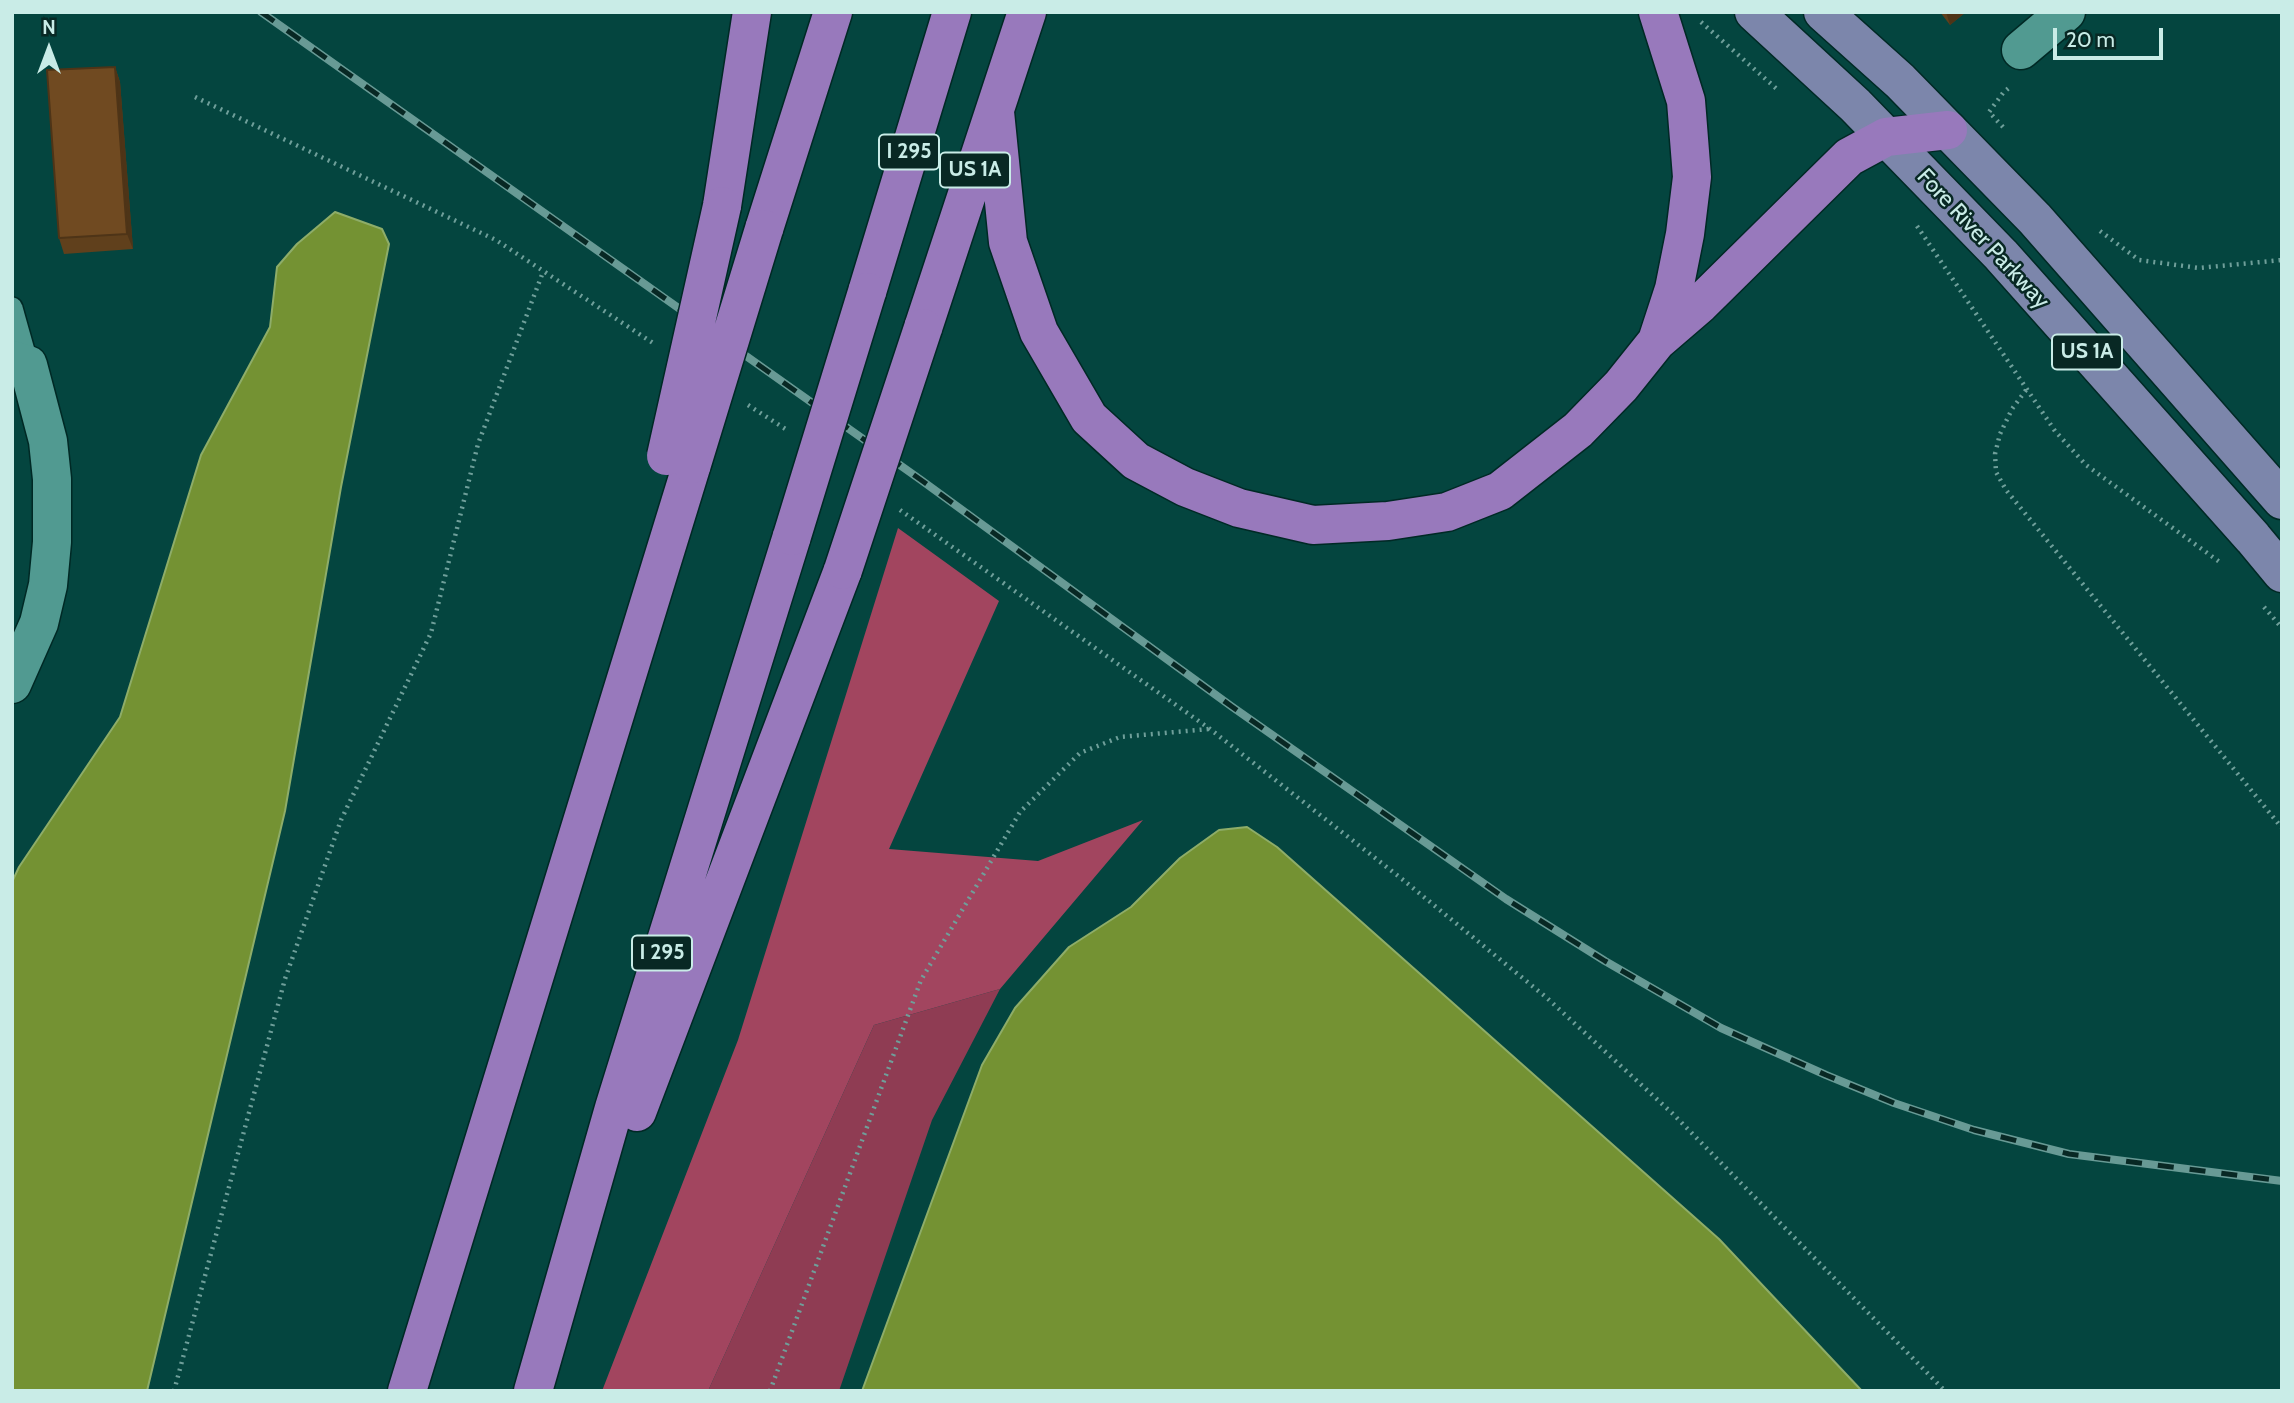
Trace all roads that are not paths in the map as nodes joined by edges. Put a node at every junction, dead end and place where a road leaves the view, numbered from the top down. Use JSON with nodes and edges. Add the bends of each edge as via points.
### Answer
{"nodes":[{"id":1,"x":752,"y":12,"type":"edge"},
{"id":2,"x":833,"y":12,"type":"edge"},
{"id":3,"x":952,"y":12,"type":"edge"},
{"id":4,"x":1027,"y":12,"type":"edge"},
{"id":5,"x":1658,"y":12,"type":"edge"},
{"id":6,"x":1754,"y":12,"type":"edge"},
{"id":7,"x":1823,"y":12,"type":"edge"},
{"id":8,"x":2066,"y":12,"type":"edge"},
{"id":9,"x":2021,"y":50,"type":"road end"},
{"id":10,"x":995,"y":112,"type":"junction"},
{"id":11,"x":1948,"y":130,"type":"junction"},
{"id":12,"x":1886,"y":137,"type":"junction"},
{"id":13,"x":12,"y":308,"type":"edge"},
{"id":14,"x":1657,"y":341,"type":"junction"},
{"id":15,"x":20,"y":363,"type":"edge"},
{"id":16,"x":679,"y":460,"type":"junction"},
{"id":17,"x":2282,"y":500,"type":"edge"},
{"id":18,"x":2269,"y":586,"type":"edge"},
{"id":19,"x":12,"y":684,"type":"edge"},
{"id":20,"x":536,"y":1382,"type":"edge"},
{"id":21,"x":407,"y":1391,"type":"edge"}],
"edges":[{"from":1,"to":16,"type":"highway","bridge":true},
{"from":2,"to":16,"type":"highway","bridge":true,"via":[[764,229]]},
{"from":3,"to":20,"type":"highway","number":"I 295","bridge":true,"via":[[614,1108]]},
{"from":4,"to":10,"type":"highway","number":"US 1A"},
{"from":5,"to":14,"type":"highway","via":[[1686,101],[1692,177],[1674,289]]},
{"from":6,"to":12,"type":"main road","name":"Fore River Parkway","number":"US 1A"},
{"from":7,"to":11,"type":"main road","number":"US 1A"},
{"from":8,"to":9,"type":"street"},
{"from":10,"to":14,"type":"highway","via":[[1008,242],[1039,332],[1089,418],[1136,461],[1238,508],[1313,525],[1388,521],[1447,512],[1500,491],[1578,430]]},
{"from":10,"to":20,"type":"highway","number":"US 1A","bridge":true,"via":[[843,570]]},
{"from":11,"to":12,"type":"highway"},
{"from":11,"to":17,"type":"main road","number":"US 1A","via":[[2035,219]]},
{"from":12,"to":14,"type":"highway","via":[[1849,158]]},
{"from":12,"to":18,"type":"main road","name":"Fore River Parkway","number":"US 1A","via":[[2001,255],[2253,538]]},
{"from":13,"to":15,"type":"lane"},
{"from":15,"to":19,"type":"street","via":[[48,441],[52,542],[39,623]]},
{"from":16,"to":21,"type":"highway","via":[[602,762]]}]}
